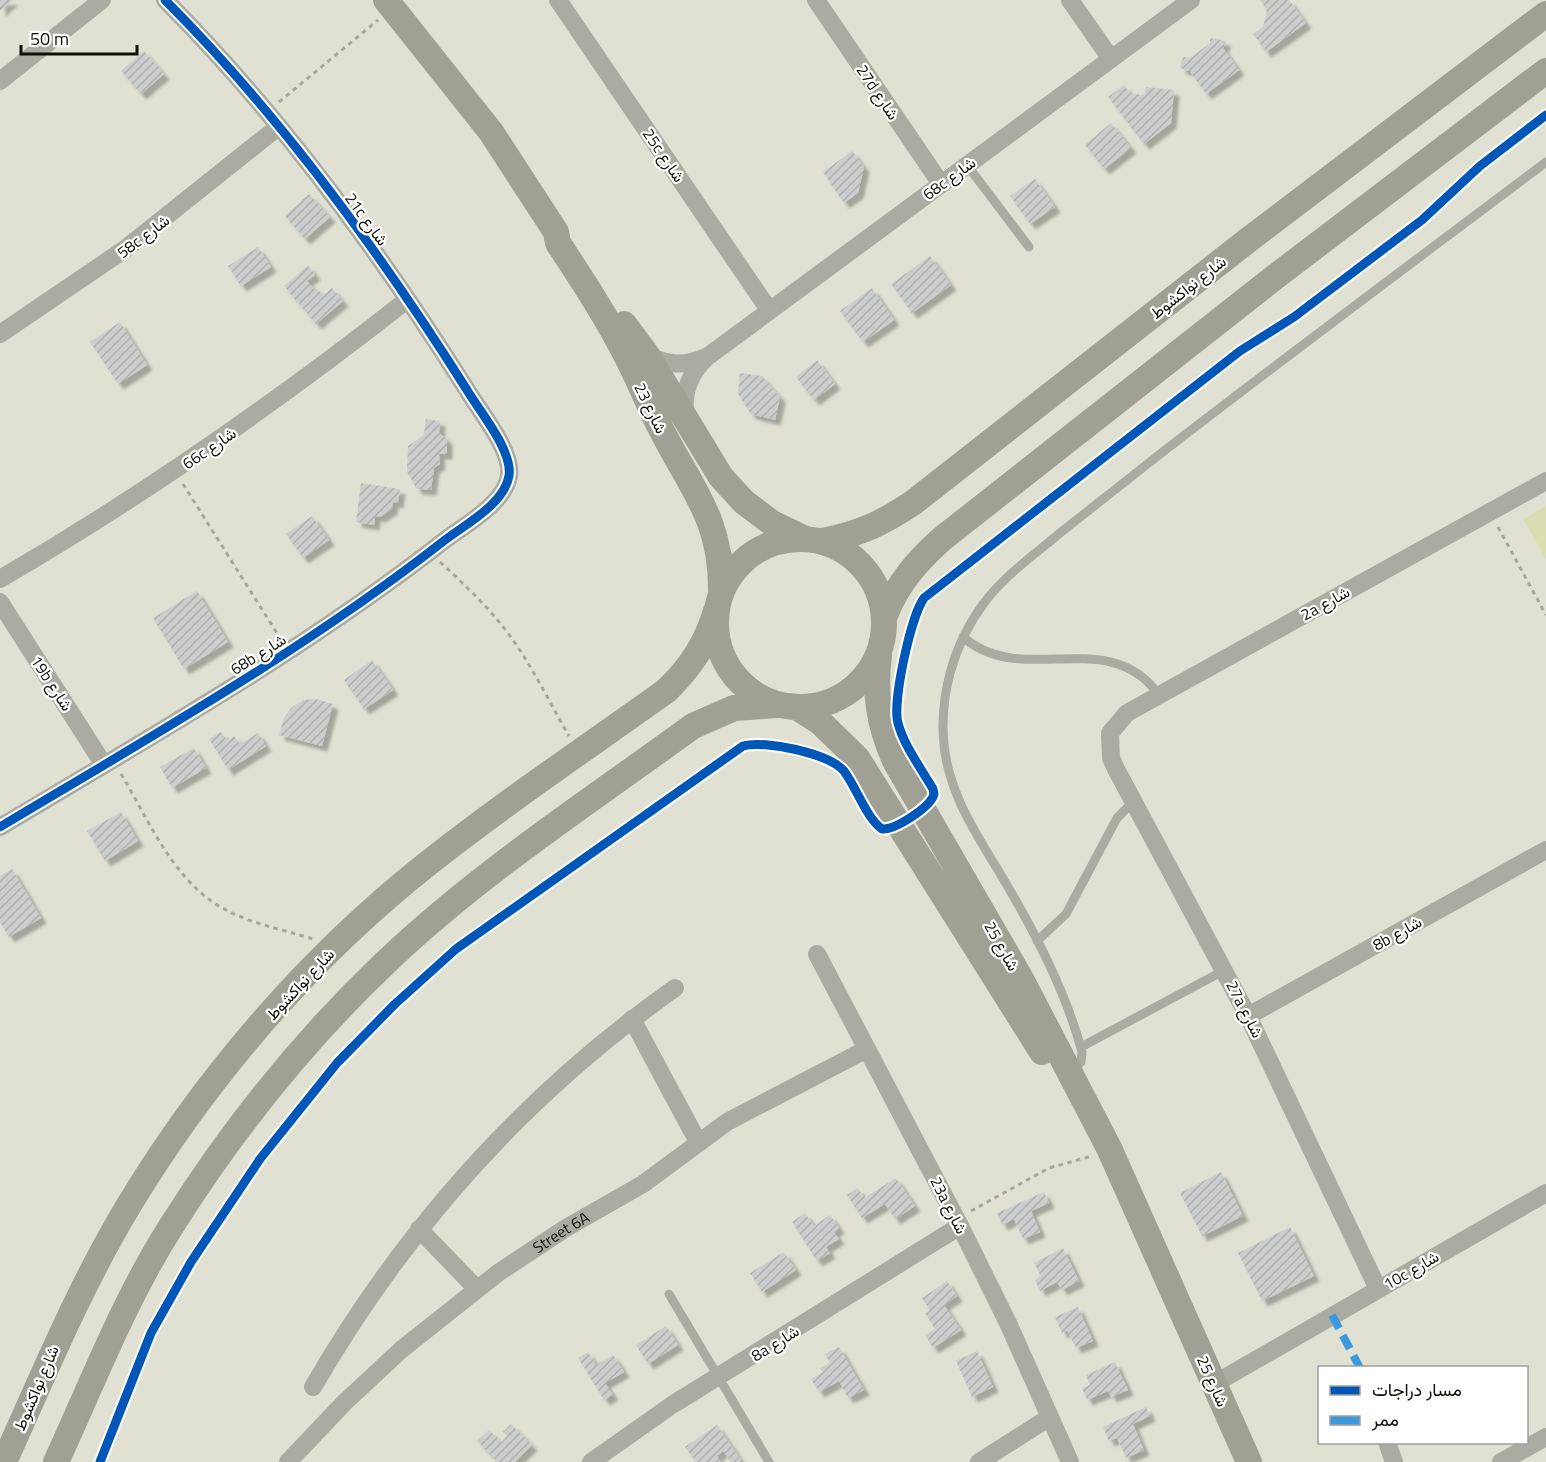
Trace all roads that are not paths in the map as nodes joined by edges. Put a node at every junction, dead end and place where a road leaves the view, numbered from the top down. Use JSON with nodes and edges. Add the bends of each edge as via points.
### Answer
{"nodes":[{"id":1,"x":102,"y":0,"type":"edge"},
{"id":2,"x":165,"y":0,"type":"edge"},
{"id":3,"x":558,"y":0,"type":"edge"},
{"id":4,"x":816,"y":0,"type":"edge"},
{"id":5,"x":1070,"y":0,"type":"edge"},
{"id":6,"x":1191,"y":0,"type":"edge"},
{"id":7,"x":390,"y":4,"type":"edge"},
{"id":8,"x":1546,"y":14,"type":"edge"},
{"id":9,"x":1111,"y":59,"type":"junction"},
{"id":10,"x":1546,"y":71,"type":"edge"},
{"id":11,"x":0,"y":81,"type":"edge"},
{"id":12,"x":1546,"y":82,"type":"edge"},
{"id":13,"x":1516,"y":93,"type":"junction"},
{"id":14,"x":278,"y":127,"type":"junction"},
{"id":15,"x":1546,"y":162,"type":"edge"},
{"id":16,"x":967,"y":165,"type":"junction"},
{"id":17,"x":940,"y":184,"type":"junction"},
{"id":18,"x":556,"y":232,"type":"junction"},
{"id":19,"x":1029,"y":246,"type":"dead end"},
{"id":20,"x":407,"y":300,"type":"junction"},
{"id":21,"x":769,"y":310,"type":"junction"},
{"id":22,"x":0,"y":334,"type":"edge"},
{"id":23,"x":647,"y":355,"type":"junction"},
{"id":24,"x":707,"y":357,"type":"junction"},
{"id":25,"x":685,"y":418,"type":"junction"},
{"id":26,"x":509,"y":478,"type":"joint"},
{"id":27,"x":1546,"y":481,"type":"edge"},
{"id":28,"x":813,"y":540,"type":"junction"},
{"id":29,"x":0,"y":579,"type":"edge"},
{"id":30,"x":719,"y":601,"type":"junction"},
{"id":31,"x":0,"y":602,"type":"edge"},
{"id":32,"x":885,"y":615,"type":"junction"},
{"id":33,"x":963,"y":637,"type":"junction"},
{"id":34,"x":879,"y":655,"type":"junction"},
{"id":35,"x":1159,"y":695,"type":"junction"},
{"id":36,"x":788,"y":706,"type":"junction"},
{"id":37,"x":1110,"y":733,"type":"joint"},
{"id":38,"x":108,"y":762,"type":"junction"},
{"id":39,"x":1134,"y":801,"type":"junction"},
{"id":40,"x":0,"y":827,"type":"edge"},
{"id":41,"x":1546,"y":850,"type":"edge"},
{"id":42,"x":1037,"y":941,"type":"junction"},
{"id":43,"x":817,"y":954,"type":"dead end"},
{"id":44,"x":1225,"y":970,"type":"junction"},
{"id":45,"x":675,"y":988,"type":"dead end"},
{"id":46,"x":1248,"y":1016,"type":"junction"},
{"id":47,"x":632,"y":1019,"type":"junction"},
{"id":48,"x":1081,"y":1047,"type":"junction"},
{"id":49,"x":867,"y":1049,"type":"junction"},
{"id":50,"x":1070,"y":1072,"type":"junction"},
{"id":51,"x":698,"y":1142,"type":"junction"},
{"id":52,"x":1546,"y":1193,"type":"edge"},
{"id":53,"x":960,"y":1226,"type":"junction"},
{"id":54,"x":419,"y":1229,"type":"junction"},
{"id":55,"x":1146,"y":1234,"type":"junction"},
{"id":56,"x":477,"y":1289,"type":"junction"},
{"id":57,"x":1378,"y":1289,"type":"junction"},
{"id":58,"x":669,"y":1294,"type":"dead end"},
{"id":59,"x":719,"y":1378,"type":"junction"},
{"id":60,"x":1212,"y":1379,"type":"junction"},
{"id":61,"x":313,"y":1387,"type":"dead end"},
{"id":62,"x":1050,"y":1417,"type":"junction"},
{"id":63,"x":1546,"y":1437,"type":"edge"},
{"id":64,"x":1387,"y":1444,"type":"edge"},
{"id":65,"x":4,"y":1462,"type":"edge"},
{"id":66,"x":56,"y":1462,"type":"edge"},
{"id":67,"x":288,"y":1462,"type":"edge"},
{"id":68,"x":591,"y":1462,"type":"edge"},
{"id":69,"x":770,"y":1462,"type":"edge"},
{"id":70,"x":979,"y":1462,"type":"edge"},
{"id":71,"x":1070,"y":1462,"type":"edge"},
{"id":72,"x":1249,"y":1462,"type":"edge"},
{"id":73,"x":1394,"y":1462,"type":"edge"},
{"id":74,"x":1500,"y":1462,"type":"edge"}],
"edges":[{"from":1,"to":11,"type":"street"},
{"from":2,"to":14,"type":"street","name":"21c شارع"},
{"from":3,"to":21,"type":"street","name":"25c شارع"},
{"from":4,"to":17,"type":"street","name":"27d شارع"},
{"from":5,"to":9,"type":"street"},
{"from":6,"to":9,"type":"street","name":"68c شارع"},
{"from":7,"to":18,"type":"street","name":"شارع 23","via":[[491,132]]},
{"from":8,"to":28,"type":"street","name":"شارع نواكشوط","via":[[1284,212],[914,502],[865,531]]},
{"from":9,"to":16,"type":"street","name":"68c شارع"},
{"from":10,"to":13,"type":"street"},
{"from":12,"to":13,"type":"lane"},
{"from":13,"to":32,"type":"street","via":[[943,538],[908,572]]},
{"from":14,"to":20,"type":"street","name":"21c شارع"},
{"from":14,"to":22,"type":"street","name":"58c شارع","via":[[125,249]]},
{"from":15,"to":33,"type":"lane","via":[[1040,550],[995,589]]},
{"from":16,"to":17,"type":"street","name":"68c شارع"},
{"from":16,"to":19,"type":"lane"},
{"from":17,"to":21,"type":"street","name":"68c شارع"},
{"from":18,"to":23,"type":"street","name":"شارع 23","via":[[565,238]]},
{"from":18,"to":30,"type":"street","name":"شارع 23","via":[[558,243],[593,296],[709,514],[722,565]]},
{"from":20,"to":26,"type":"street","name":"21c شارع","via":[[500,443]]},
{"from":20,"to":29,"type":"street","name":"66c شارع","via":[[308,377],[175,471]]},
{"from":21,"to":24,"type":"street","name":"68c شارع"},
{"from":23,"to":24,"type":"street","name":"68c شارع","via":[[677,365]]},
{"from":23,"to":25,"type":"street","name":"شارع 23"},
{"from":24,"to":25,"type":"street","name":"68c شارع","via":[[687,384]]},
{"from":25,"to":28,"type":"street","name":"شارع 23","via":[[721,477],[744,502],[772,523]]},
{"from":26,"to":38,"type":"street","name":"68b شارع","via":[[496,500],[289,652]]},
{"from":27,"to":35,"type":"street","name":"2a شارع"},
{"from":28,"to":30,"type":"street","via":[[772,544],[745,558],[731,573]]},
{"from":28,"to":32,"type":"street","via":[[841,549],[858,561],[880,595]]},
{"from":30,"to":36,"type":"street","via":[[716,631],[729,670],[759,697]]},
{"from":30,"to":65,"type":"street","name":"شارع نواكشوط","via":[[706,641],[684,674],[666,691],[425,866],[335,946],[235,1054],[181,1125],[132,1200],[48,1358]]},
{"from":31,"to":38,"type":"street","name":"19b شارع"},
{"from":32,"to":34,"type":"street"},
{"from":33,"to":35,"type":"lane","via":[[1000,657],[1113,661],[1139,673]]},
{"from":33,"to":42,"type":"lane","via":[[950,672],[944,708],[949,772],[964,816]]},
{"from":34,"to":36,"type":"street","via":[[869,673],[846,694],[819,706]]},
{"from":34,"to":50,"type":"street","name":"شارع 25","via":[[878,710],[895,761],[974,895]]},
{"from":35,"to":37,"type":"street","name":"2a شارع","via":[[1127,713]]},
{"from":36,"to":55,"type":"street","name":"شارع 25","via":[[840,738],[857,758],[1048,1061]]},
{"from":36,"to":66,"type":"street","via":[[734,708],[693,726],[450,906],[386,962],[326,1023],[237,1130],[171,1227],[91,1378]]},
{"from":37,"to":39,"type":"street","name":"27a شارع","via":[[1111,758]]},
{"from":38,"to":40,"type":"street","name":"68b شارع"},
{"from":39,"to":42,"type":"lane","via":[[1117,818],[1066,914]]},
{"from":39,"to":44,"type":"street","name":"27a شارع"},
{"from":41,"to":46,"type":"street","name":"8b شارع"},
{"from":42,"to":48,"type":"lane"},
{"from":43,"to":49,"type":"street","name":"23a شارع"},
{"from":44,"to":46,"type":"street","name":"27a شارع"},
{"from":44,"to":48,"type":"lane"},
{"from":45,"to":47,"type":"street"},
{"from":46,"to":57,"type":"street","name":"27a شارع"},
{"from":47,"to":51,"type":"street"},
{"from":47,"to":54,"type":"street","via":[[532,1104]]},
{"from":48,"to":50,"type":"lane","via":[[1081,1062]]},
{"from":49,"to":51,"type":"street","name":"Street 6A","via":[[742,1113]]},
{"from":49,"to":53,"type":"street","name":"23a شارع"},
{"from":50,"to":55,"type":"street","name":"شارع 25"},
{"from":51,"to":56,"type":"street","name":"Street 6A","via":[[650,1179],[536,1247]]},
{"from":52,"to":57,"type":"street","name":"10c شارع"},
{"from":53,"to":59,"type":"street","name":"8a شارع"},
{"from":53,"to":62,"type":"street","name":"23a شارع"},
{"from":54,"to":56,"type":"street"},
{"from":54,"to":61,"type":"street","via":[[362,1305]]},
{"from":55,"to":60,"type":"street","name":"شارع 25"},
{"from":56,"to":67,"type":"street","name":"Street 6A","via":[[402,1349]]},
{"from":57,"to":60,"type":"street","name":"10c شارع"},
{"from":58,"to":59,"type":"lane"},
{"from":59,"to":68,"type":"street","name":"8a شارع","via":[[672,1405]]},
{"from":59,"to":69,"type":"lane"},
{"from":60,"to":72,"type":"street","name":"شارع 25"},
{"from":62,"to":70,"type":"street"},
{"from":62,"to":71,"type":"street","name":"23a شارع"},
{"from":63,"to":74,"type":"street"},
{"from":64,"to":73,"type":"street"}]}
